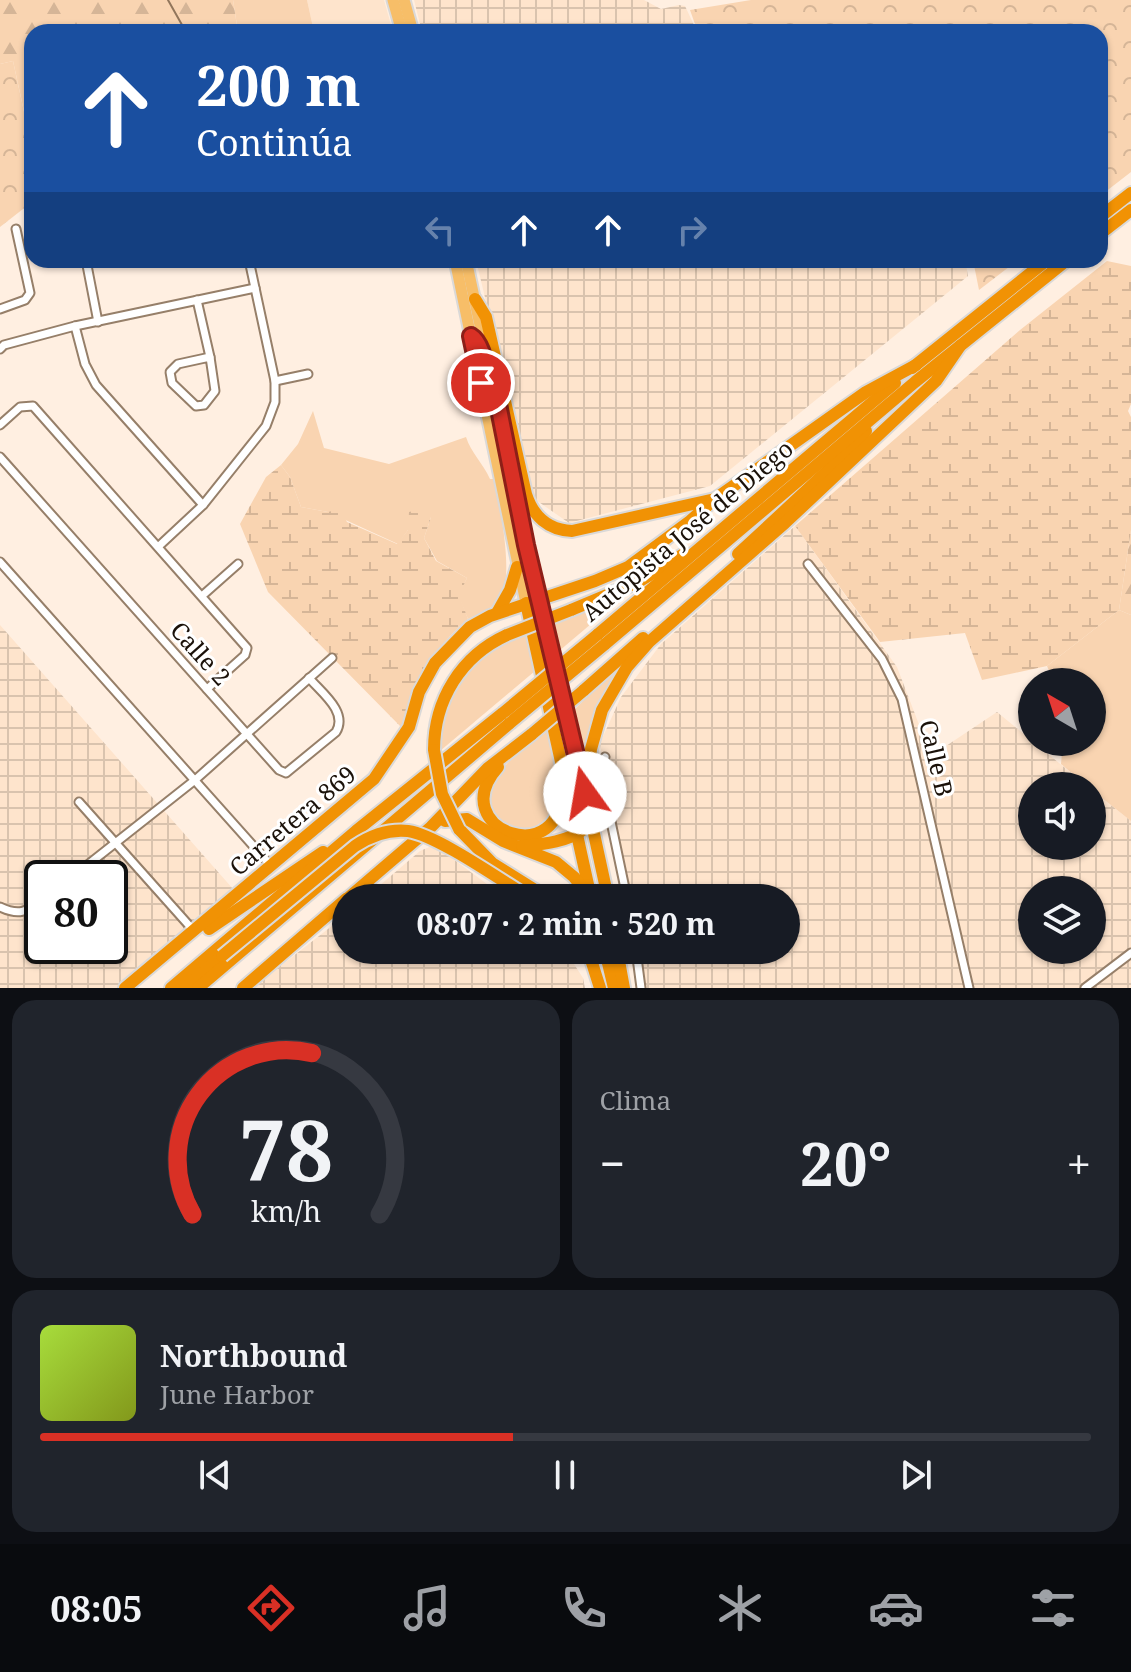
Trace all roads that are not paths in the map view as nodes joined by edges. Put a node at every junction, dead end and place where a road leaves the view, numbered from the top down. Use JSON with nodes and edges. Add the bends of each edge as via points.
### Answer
{"nodes":[{"id":1,"x":393,"y":0,"type":"edge"},
{"id":2,"x":404,"y":0,"type":"edge"},
{"id":3,"x":400,"y":24,"type":"edge"},
{"id":4,"x":411,"y":24,"type":"edge"},
{"id":5,"x":1131,"y":193,"type":"edge"},
{"id":6,"x":1131,"y":210,"type":"edge"},
{"id":7,"x":1108,"y":211,"type":"edge"},
{"id":8,"x":1108,"y":228,"type":"edge"},
{"id":9,"x":16,"y":229,"type":"dead end"},
{"id":10,"x":24,"y":266,"type":"edge"},
{"id":11,"x":25,"y":268,"type":"edge"},
{"id":12,"x":88,"y":268,"type":"edge"},
{"id":13,"x":251,"y":268,"type":"edge"},
{"id":14,"x":457,"y":268,"type":"edge"},
{"id":15,"x":468,"y":268,"type":"edge"},
{"id":16,"x":1037,"y":268,"type":"edge"},
{"id":17,"x":1057,"y":268,"type":"edge"},
{"id":18,"x":255,"y":288,"type":"junction"},
{"id":19,"x":475,"y":299,"type":"junction"},
{"id":20,"x":197,"y":300,"type":"junction"},
{"id":21,"x":0,"y":309,"type":"edge"},
{"id":22,"x":98,"y":322,"type":"junction"},
{"id":23,"x":75,"y":326,"type":"junction"},
{"id":24,"x":471,"y":336,"type":"junction"},
{"id":25,"x":960,"y":346,"type":"junction"},
{"id":26,"x":0,"y":349,"type":"edge"},
{"id":27,"x":210,"y":357,"type":"junction"},
{"id":28,"x":916,"y":365,"type":"junction"},
{"id":29,"x":308,"y":374,"type":"dead end"},
{"id":30,"x":275,"y":381,"type":"junction"},
{"id":31,"x":498,"y":404,"type":"junction"},
{"id":32,"x":880,"y":412,"type":"junction"},
{"id":33,"x":0,"y":425,"type":"edge"},
{"id":34,"x":0,"y":457,"type":"edge"},
{"id":35,"x":715,"y":499,"type":"junction"},
{"id":36,"x":203,"y":505,"type":"junction"},
{"id":37,"x":711,"y":539,"type":"junction"},
{"id":38,"x":159,"y":546,"type":"junction"},
{"id":39,"x":0,"y":562,"type":"edge"},
{"id":40,"x":238,"y":564,"type":"dead end"},
{"id":41,"x":808,"y":564,"type":"dead end"},
{"id":42,"x":517,"y":567,"type":"junction"},
{"id":43,"x":203,"y":595,"type":"junction"},
{"id":44,"x":532,"y":601,"type":"junction"},
{"id":45,"x":497,"y":613,"type":"junction"},
{"id":46,"x":600,"y":640,"type":"junction"},
{"id":47,"x":332,"y":658,"type":"dead end"},
{"id":48,"x":309,"y":678,"type":"junction"},
{"id":49,"x":207,"y":689,"type":"junction"},
{"id":50,"x":507,"y":718,"type":"junction"},
{"id":51,"x":246,"y":734,"type":"junction"},
{"id":52,"x":532,"y":734,"type":"junction"},
{"id":53,"x":605,"y":757,"type":"dead end"},
{"id":54,"x":561,"y":760,"type":"junction"},
{"id":55,"x":195,"y":780,"type":"junction"},
{"id":56,"x":79,"y":802,"type":"dead end"},
{"id":57,"x":592,"y":823,"type":"junction"},
{"id":58,"x":431,"y":827,"type":"junction"},
{"id":59,"x":356,"y":831,"type":"junction"},
{"id":60,"x":578,"y":834,"type":"junction"},
{"id":61,"x":115,"y":844,"type":"junction"},
{"id":62,"x":519,"y":847,"type":"junction"},
{"id":63,"x":94,"y":860,"type":"edge"},
{"id":64,"x":272,"y":867,"type":"junction"},
{"id":65,"x":364,"y":884,"type":"edge"},
{"id":66,"x":507,"y":884,"type":"edge"},
{"id":67,"x":526,"y":884,"type":"edge"},
{"id":68,"x":579,"y":884,"type":"edge"},
{"id":69,"x":588,"y":884,"type":"edge"},
{"id":70,"x":605,"y":884,"type":"edge"},
{"id":71,"x":624,"y":884,"type":"edge"},
{"id":72,"x":0,"y":907,"type":"edge"},
{"id":73,"x":24,"y":912,"type":"edge"},
{"id":74,"x":332,"y":912,"type":"edge"},
{"id":75,"x":194,"y":931,"type":"junction"},
{"id":76,"x":1131,"y":953,"type":"edge"},
{"id":77,"x":593,"y":964,"type":"edge"},
{"id":78,"x":601,"y":964,"type":"edge"},
{"id":79,"x":608,"y":964,"type":"edge"},
{"id":80,"x":620,"y":964,"type":"edge"},
{"id":81,"x":638,"y":964,"type":"edge"},
{"id":82,"x":244,"y":986,"type":"edge"},
{"id":83,"x":127,"y":988,"type":"edge"},
{"id":84,"x":171,"y":988,"type":"edge"},
{"id":85,"x":185,"y":988,"type":"edge"},
{"id":86,"x":198,"y":988,"type":"edge"},
{"id":87,"x":602,"y":988,"type":"edge"},
{"id":88,"x":614,"y":988,"type":"edge"},
{"id":89,"x":624,"y":988,"type":"edge"},
{"id":90,"x":641,"y":988,"type":"edge"},
{"id":91,"x":969,"y":988,"type":"edge"},
{"id":92,"x":1085,"y":988,"type":"edge"}],
"edges":[{"from":1,"to":3,"type":"main road"},
{"from":2,"to":4,"type":"main road"},
{"from":5,"to":7,"type":"highway"},
{"from":6,"to":8,"type":"highway"},
{"from":9,"to":10,"type":"street"},
{"from":11,"to":21,"type":"street","via":[[30,293]]},
{"from":12,"to":22,"type":"street"},
{"from":13,"to":18,"type":"street"},
{"from":14,"to":24,"type":"main road"},
{"from":15,"to":19,"type":"main road"},
{"from":16,"to":28,"type":"highway","name":"Autopista José de Diego"},
{"from":17,"to":25,"type":"highway","name":"Autopista José de Diego"},
{"from":18,"to":20,"type":"street"},
{"from":18,"to":30,"type":"street"},
{"from":19,"to":31,"type":"main road"},
{"from":19,"to":35,"type":"highway","via":[[486,317],[526,494],[542,521],[572,531]]},
{"from":20,"to":22,"type":"street"},
{"from":20,"to":27,"type":"street"},
{"from":22,"to":23,"type":"street"},
{"from":23,"to":26,"type":"street"},
{"from":23,"to":36,"type":"street","via":[[96,385]]},
{"from":24,"to":31,"type":"main road","via":[[479,342]]},
{"from":24,"to":42,"type":"main road"},
{"from":25,"to":32,"type":"highway","name":"Autopista José de Diego"},
{"from":25,"to":57,"type":"highway","via":[[936,381],[627,667],[602,710],[591,749]]},
{"from":27,"to":27,"type":"street","via":[[215,391],[204,405],[196,406],[172,383],[170,372],[178,364]]},
{"from":28,"to":35,"type":"highway","name":"Carretera 869","via":[[866,392]]},
{"from":28,"to":37,"type":"highway","name":"Autopista José de Diego"},
{"from":29,"to":30,"type":"street"},
{"from":30,"to":36,"type":"street","via":[[275,402],[266,426]]},
{"from":31,"to":44,"type":"main road"},
{"from":32,"to":46,"type":"highway","name":"Autopista José de Diego"},
{"from":32,"to":52,"type":"highway","bridge":true,"via":[[852,448],[717,573]]},
{"from":33,"to":38,"type":"street","via":[[20,407],[33,406]]},
{"from":34,"to":49,"type":"street","name":"Calle 2"},
{"from":35,"to":44,"type":"highway","name":"Carretera 869","via":[[628,567]]},
{"from":36,"to":38,"type":"street"},
{"from":37,"to":46,"type":"highway","name":"Autopista José de Diego"},
{"from":37,"to":67,"type":"highway","bridge":true,"via":[[638,582],[507,635],[476,654],[453,680],[439,712],[434,750],[442,794],[459,829],[492,863]]},
{"from":38,"to":43,"type":"street"},
{"from":39,"to":55,"type":"street"},
{"from":40,"to":43,"type":"street"},
{"from":41,"to":91,"type":"street","name":"Calle B","via":[[882,659],[902,699]]},
{"from":42,"to":44,"type":"main road"},
{"from":42,"to":45,"type":"highway"},
{"from":43,"to":49,"type":"street","via":[[247,648]]},
{"from":44,"to":45,"type":"highway","name":"Carretera 869"},
{"from":44,"to":54,"type":"highway"},
{"from":44,"to":57,"type":"highway"},
{"from":45,"to":64,"type":"highway","name":"Carretera 869","via":[[470,627],[435,663],[409,727],[374,779]]},
{"from":46,"to":50,"type":"highway","name":"Autopista José de Diego","bridge":true},
{"from":47,"to":48,"type":"street"},
{"from":48,"to":51,"type":"street"},
{"from":48,"to":51,"type":"street","name":"Calle 2","via":[[340,714],[336,732],[286,773]]},
{"from":49,"to":51,"type":"street","name":"Calle 2"},
{"from":50,"to":59,"type":"highway","name":"Autopista José de Diego"},
{"from":50,"to":86,"type":"highway","name":"Autopista José de Diego"},
{"from":51,"to":55,"type":"street"},
{"from":52,"to":54,"type":"highway","via":[[486,784],[485,809],[497,827],[527,836],[552,822],[561,801]]},
{"from":52,"to":58,"type":"highway","via":[[488,768]]},
{"from":53,"to":71,"type":"street","via":[[601,774]]},
{"from":54,"to":60,"type":"highway"},
{"from":55,"to":61,"type":"street"},
{"from":55,"to":64,"type":"street"},
{"from":56,"to":61,"type":"street"},
{"from":57,"to":60,"type":"highway"},
{"from":57,"to":70,"type":"highway"},
{"from":58,"to":62,"type":"highway","via":[[467,819]]},
{"from":58,"to":65,"type":"highway"},
{"from":59,"to":83,"type":"highway"},
{"from":59,"to":84,"type":"highway","name":"Autopista José de Diego"},
{"from":60,"to":62,"type":"highway"},
{"from":60,"to":69,"type":"highway"},
{"from":61,"to":63,"type":"street"},
{"from":61,"to":75,"type":"street"},
{"from":62,"to":68,"type":"highway","via":[[564,867]]},
{"from":64,"to":75,"type":"highway","name":"Carretera 869"},
{"from":66,"to":85,"type":"highway","bridge":true,"via":[[427,836],[407,831],[366,839]]},
{"from":72,"to":73,"type":"street"},
{"from":74,"to":82,"type":"highway"},
{"from":75,"to":83,"type":"highway","name":"Carretera 869"},
{"from":76,"to":92,"type":"street"},
{"from":77,"to":87,"type":"highway"},
{"from":78,"to":87,"type":"highway"},
{"from":79,"to":88,"type":"highway"},
{"from":80,"to":89,"type":"highway"},
{"from":81,"to":90,"type":"street"}]}
